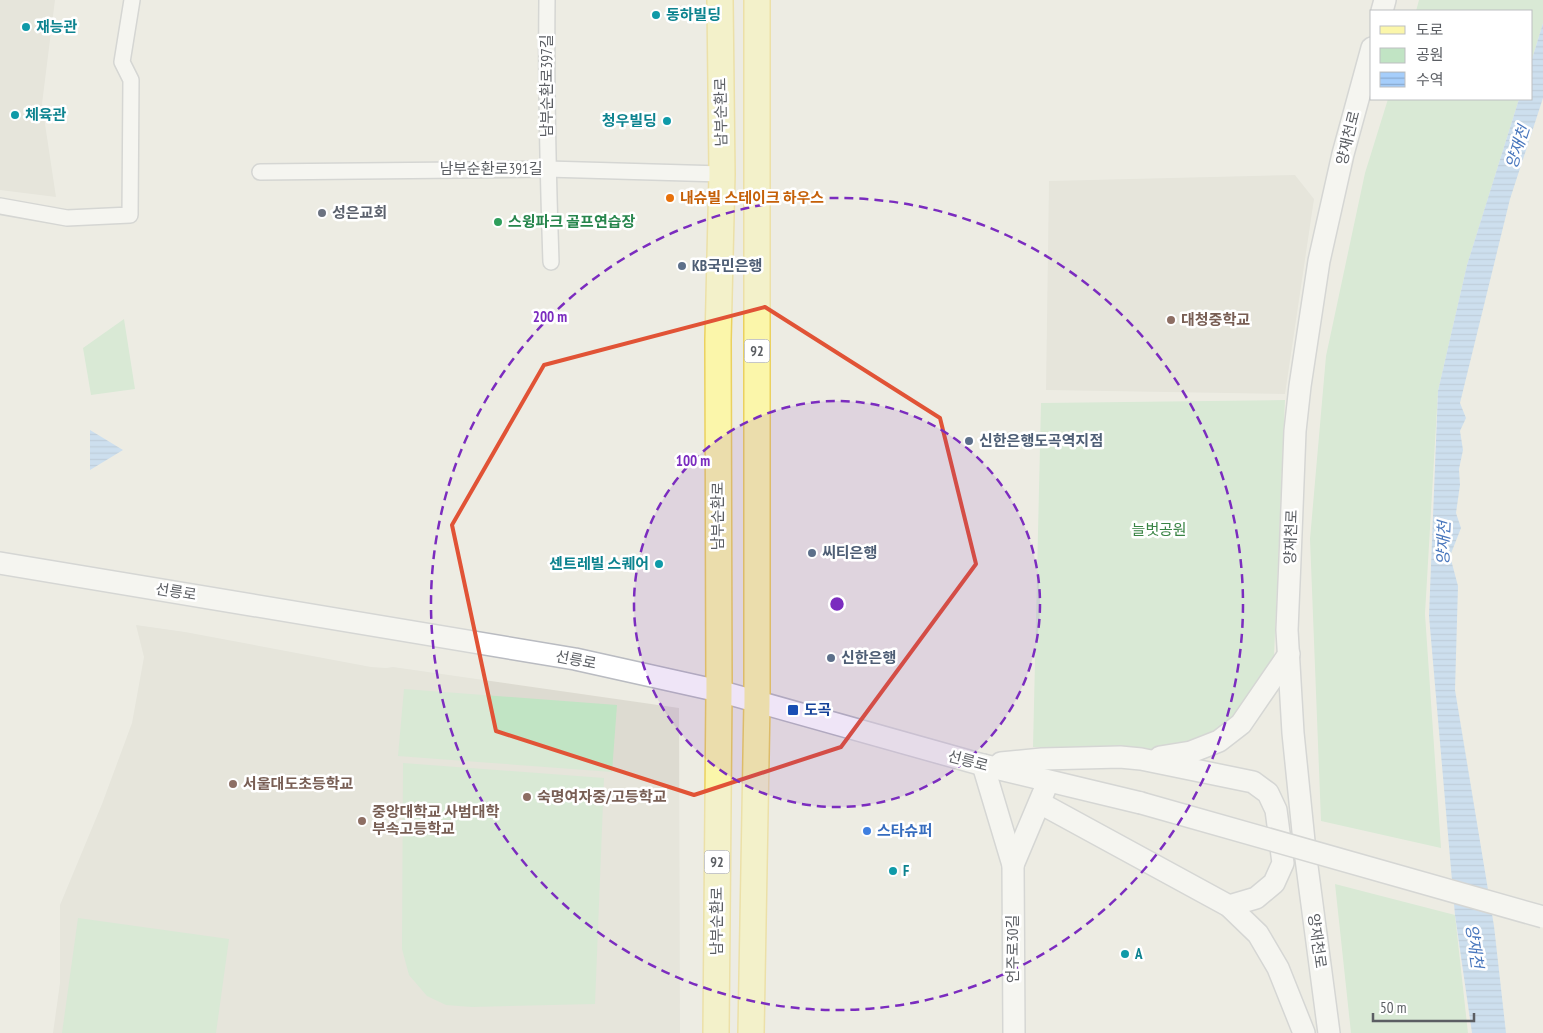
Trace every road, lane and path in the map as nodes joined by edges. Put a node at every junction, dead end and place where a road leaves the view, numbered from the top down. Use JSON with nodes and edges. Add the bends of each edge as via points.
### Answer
{"nodes":[{"id":1,"x":132,"y":0,"type":"edge"},
{"id":2,"x":547,"y":0,"type":"edge"},
{"id":3,"x":720,"y":0,"type":"edge"},
{"id":4,"x":756,"y":0,"type":"edge"},
{"id":5,"x":1370,"y":55,"type":"edge"},
{"id":6,"x":547,"y":169,"type":"junction"},
{"id":7,"x":260,"y":172,"type":"dead end"},
{"id":8,"x":722,"y":174,"type":"junction"},
{"id":9,"x":0,"y":206,"type":"edge"},
{"id":10,"x":551,"y":262,"type":"dead end"},
{"id":11,"x":0,"y":563,"type":"edge"},
{"id":12,"x":1289,"y":654,"type":"junction"},
{"id":13,"x":718,"y":691,"type":"junction"},
{"id":14,"x":757,"y":702,"type":"junction"},
{"id":15,"x":1141,"y":758,"type":"junction"},
{"id":16,"x":983,"y":765,"type":"junction"},
{"id":17,"x":1048,"y":781,"type":"junction"},
{"id":18,"x":1040,"y":803,"type":"junction"},
{"id":19,"x":1013,"y":865,"type":"junction"},
{"id":20,"x":1229,"y":906,"type":"junction"},
{"id":21,"x":1543,"y":917,"type":"edge"},
{"id":22,"x":716,"y":1033,"type":"edge"},
{"id":23,"x":751,"y":1033,"type":"edge"},
{"id":24,"x":1014,"y":1033,"type":"edge"},
{"id":25,"x":1304,"y":1033,"type":"edge"},
{"id":26,"x":1329,"y":1033,"type":"edge"}],
"edges":[{"from":1,"to":9,"type":"street","via":[[122,62],[131,80],[130,215],[67,218]]},
{"from":2,"to":6,"type":"street","name":"남부순환로397길"},
{"from":3,"to":8,"type":"main road","name":"남부순환로","number":"92"},
{"from":4,"to":14,"type":"main road","number":"92"},
{"from":5,"to":12,"type":"street","name":"양재천로","via":[[1319,261],[1300,386],[1290,549]]},
{"from":6,"to":7,"type":"street","name":"남부순환로391길"},
{"from":6,"to":8,"type":"street","name":"남부순환로391길"},
{"from":6,"to":10,"type":"street","name":"남부순환로397길"},
{"from":8,"to":13,"type":"main road","name":"남부순환로","number":"92","via":[[718,340]]},
{"from":11,"to":13,"type":"street","name":"선릉로","via":[[575,659]]},
{"from":12,"to":15,"type":"street","via":[[1241,724],[1219,741],[1191,752]]},
{"from":12,"to":26,"type":"street","name":"양재천로","via":[[1305,852]]},
{"from":13,"to":14,"type":"street","name":"선릉로"},
{"from":13,"to":22,"type":"main road","name":"남부순환로","number":"92"},
{"from":14,"to":16,"type":"street","name":"선릉로"},
{"from":14,"to":23,"type":"main road","number":"92"},
{"from":15,"to":16,"type":"street","via":[[1042,759]]},
{"from":15,"to":20,"type":"street","via":[[1253,782],[1268,793],[1276,810],[1283,863],[1274,883],[1256,898]]},
{"from":16,"to":17,"type":"street","name":"선릉로"},
{"from":16,"to":19,"type":"street"},
{"from":17,"to":18,"type":"street"},
{"from":17,"to":21,"type":"street","name":"선릉로","bridge":true,"via":[[1141,803]]},
{"from":18,"to":19,"type":"street"},
{"from":18,"to":20,"type":"street"},
{"from":19,"to":24,"type":"street","name":"언주로30길"},
{"from":20,"to":25,"type":"street","via":[[1258,934],[1278,968]]}]}
